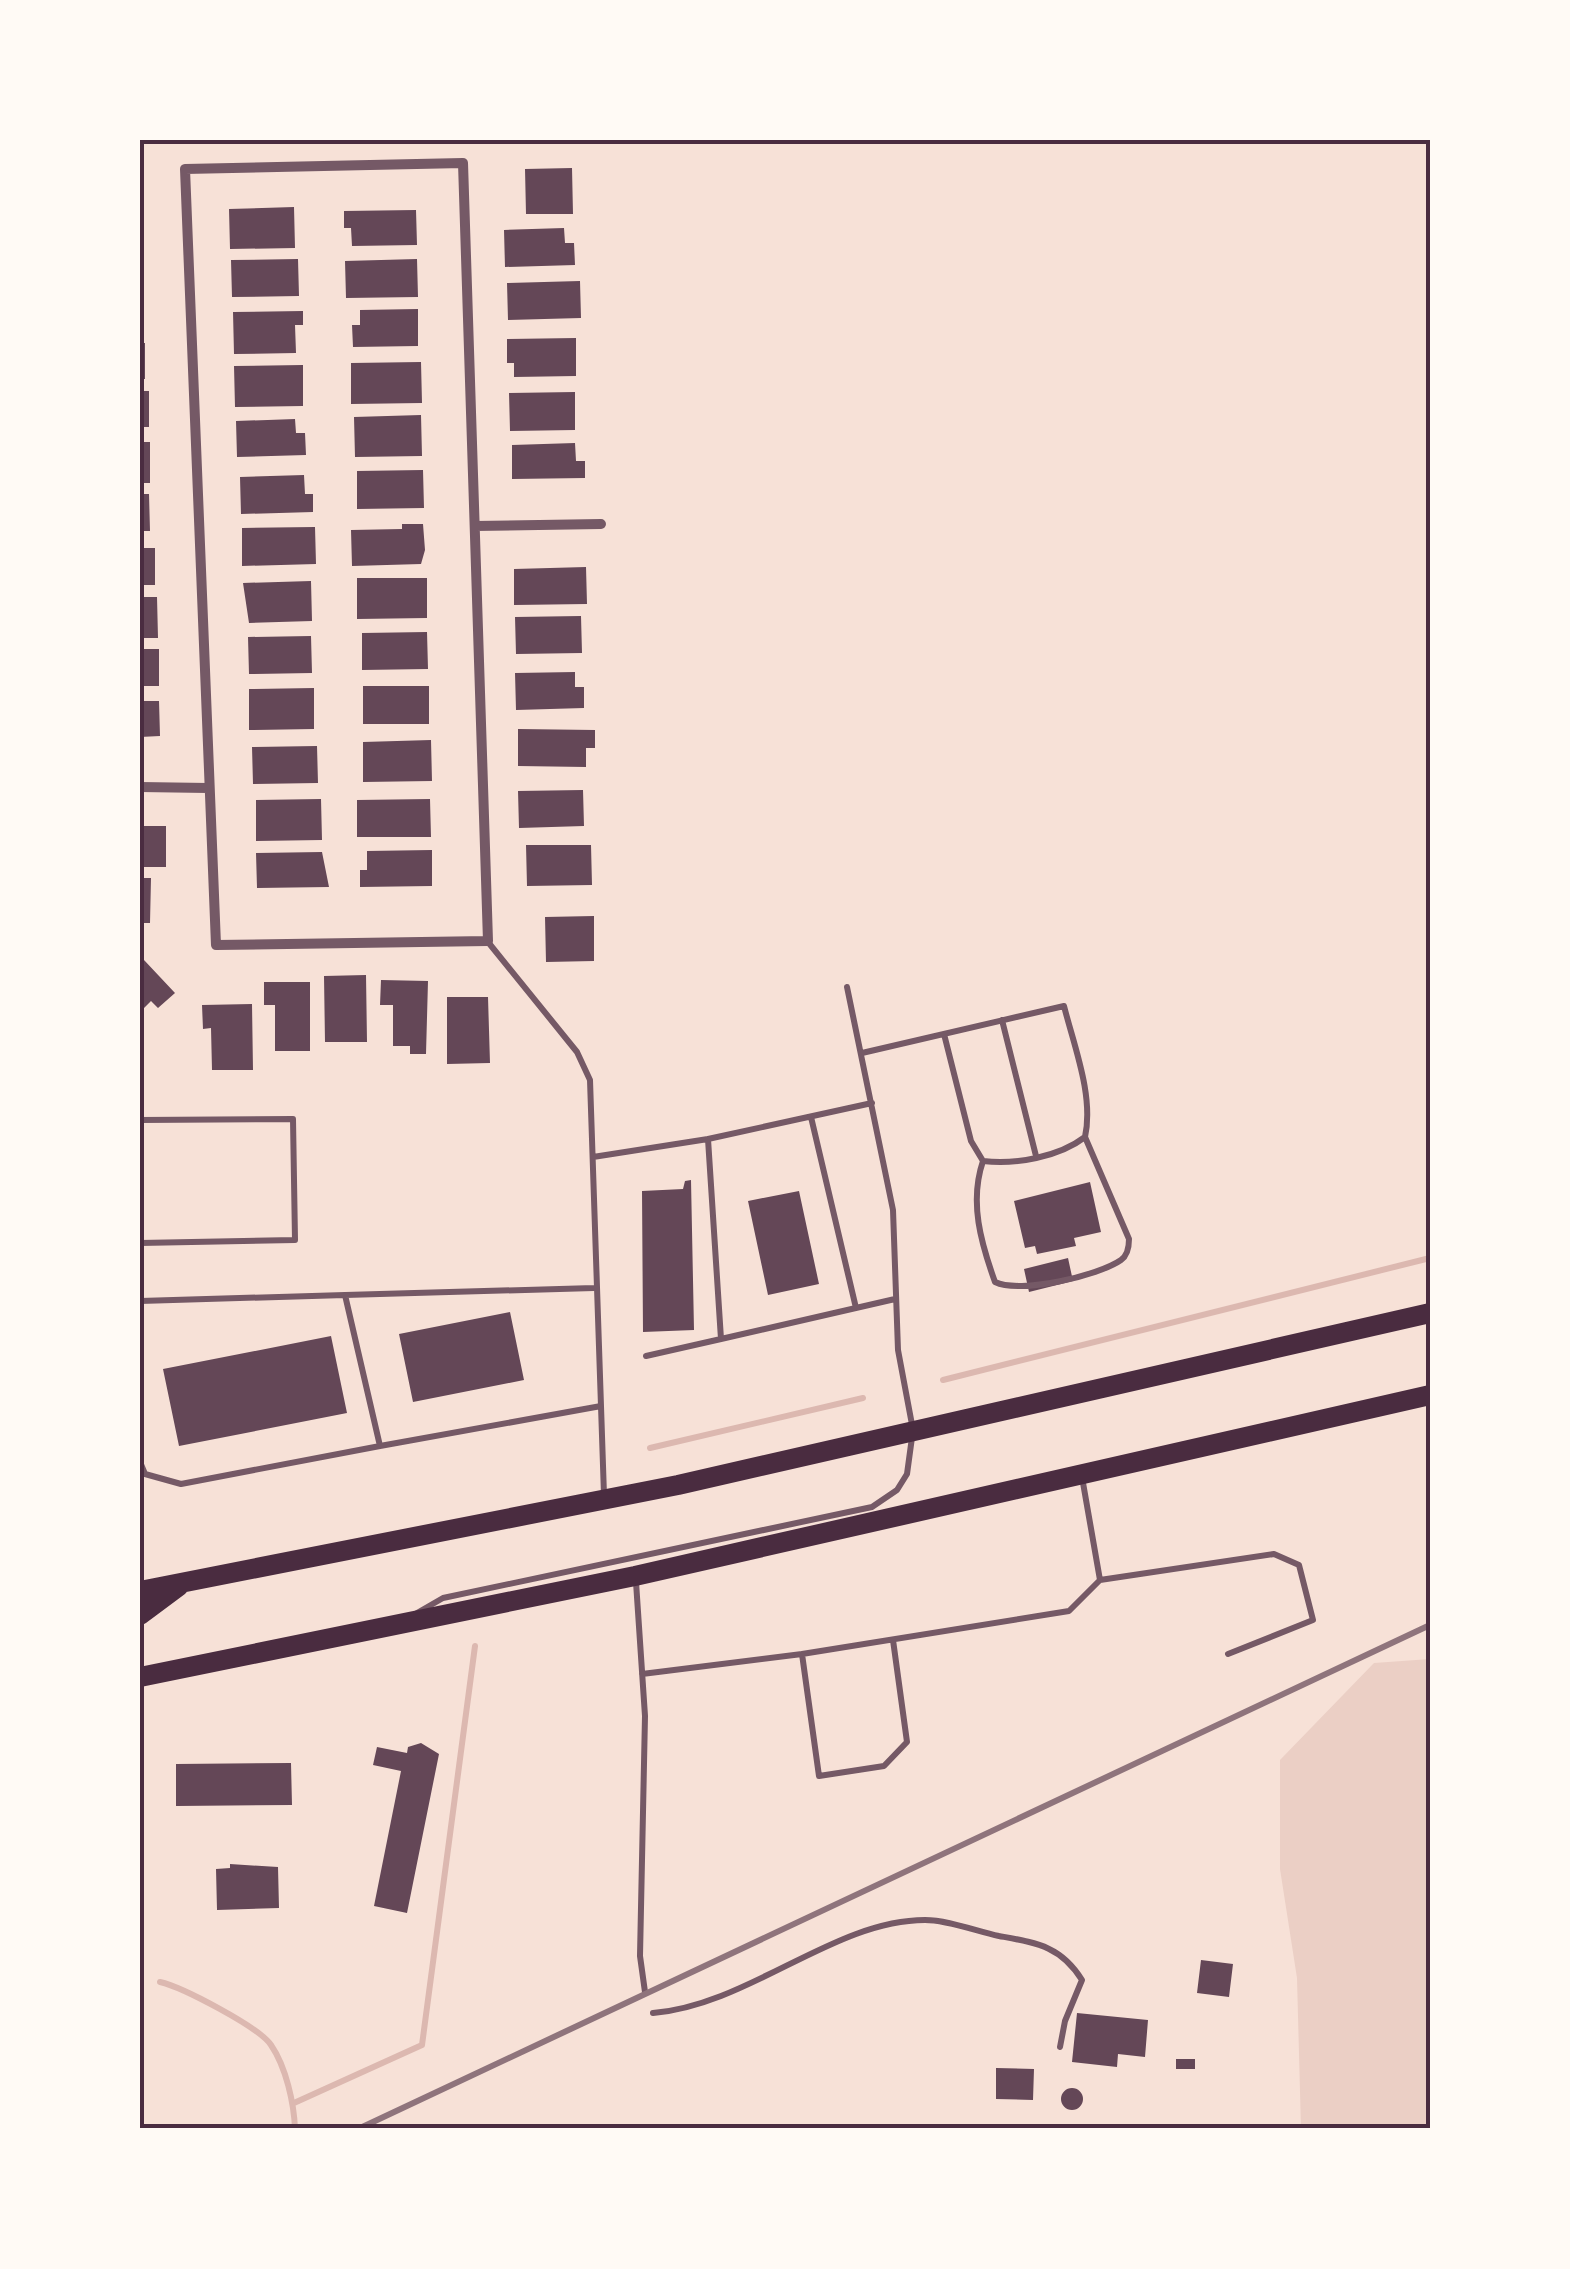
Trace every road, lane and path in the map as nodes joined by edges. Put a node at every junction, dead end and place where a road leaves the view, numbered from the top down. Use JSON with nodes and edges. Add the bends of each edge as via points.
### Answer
{"nodes":[{"id":1,"x":601,"y":524,"type":"dead end"},
{"id":2,"x":474,"y":526,"type":"junction"},
{"id":3,"x":140,"y":788,"type":"edge"},
{"id":4,"x":208,"y":788,"type":"junction"},
{"id":5,"x":488,"y":941,"type":"junction"},
{"id":6,"x":847,"y":987,"type":"dead end"},
{"id":7,"x":1002,"y":1020,"type":"junction"},
{"id":8,"x":944,"y":1034,"type":"junction"},
{"id":9,"x":862,"y":1052,"type":"junction"},
{"id":10,"x":872,"y":1104,"type":"junction"},
{"id":11,"x":811,"y":1117,"type":"junction"},
{"id":12,"x":140,"y":1120,"type":"edge"},
{"id":13,"x":1085,"y":1137,"type":"junction"},
{"id":14,"x":708,"y":1139,"type":"junction"},
{"id":15,"x":1036,"y":1156,"type":"junction"},
{"id":16,"x":593,"y":1157,"type":"junction"},
{"id":17,"x":983,"y":1161,"type":"junction"},
{"id":18,"x":140,"y":1243,"type":"edge"},
{"id":19,"x":594,"y":1288,"type":"junction"},
{"id":20,"x":345,"y":1295,"type":"junction"},
{"id":21,"x":895,"y":1299,"type":"junction"},
{"id":22,"x":140,"y":1301,"type":"edge"},
{"id":23,"x":856,"y":1308,"type":"junction"},
{"id":24,"x":1430,"y":1312,"type":"edge"},
{"id":25,"x":720,"y":1340,"type":"junction"},
{"id":26,"x":646,"y":1356,"type":"dead end"},
{"id":27,"x":1430,"y":1395,"type":"edge"},
{"id":28,"x":601,"y":1406,"type":"junction"},
{"id":29,"x":913,"y":1430,"type":"junction"},
{"id":30,"x":380,"y":1446,"type":"junction"},
{"id":31,"x":140,"y":1462,"type":"edge"},
{"id":32,"x":1082,"y":1476,"type":"junction"},
{"id":33,"x":604,"y":1500,"type":"junction"},
{"id":34,"x":635,"y":1576,"type":"junction"},
{"id":35,"x":1100,"y":1580,"type":"junction"},
{"id":36,"x":185,"y":1582,"type":"junction"},
{"id":37,"x":140,"y":1590,"type":"edge"},
{"id":38,"x":140,"y":1615,"type":"edge"},
{"id":39,"x":394,"y":1626,"type":"junction"},
{"id":40,"x":892,"y":1640,"type":"junction"},
{"id":41,"x":802,"y":1654,"type":"junction"},
{"id":42,"x":1228,"y":1654,"type":"dead end"},
{"id":43,"x":642,"y":1674,"type":"junction"},
{"id":44,"x":140,"y":1676,"type":"edge"},
{"id":45,"x":645,"y":1992,"type":"dead end"},
{"id":46,"x":653,"y":2013,"type":"dead end"},
{"id":47,"x":1060,"y":2047,"type":"dead end"}],
"edges":[{"from":1,"to":2,"type":"street"},
{"from":2,"to":4,"type":"street","via":[[463,162],[186,169]]},
{"from":2,"to":5,"type":"street"},
{"from":3,"to":4,"type":"street"},
{"from":4,"to":5,"type":"street","via":[[216,945]]},
{"from":5,"to":16,"type":"lane","via":[[577,1052],[590,1080]]},
{"from":6,"to":9,"type":"lane"},
{"from":7,"to":8,"type":"lane"},
{"from":7,"to":13,"type":"lane","via":[[1064,1006],[1084,1095]]},
{"from":7,"to":15,"type":"lane"},
{"from":8,"to":9,"type":"lane"},
{"from":8,"to":17,"type":"lane","via":[[971,1141]]},
{"from":9,"to":10,"type":"lane"},
{"from":10,"to":11,"type":"lane"},
{"from":10,"to":21,"type":"lane","via":[[892,1210]]},
{"from":11,"to":14,"type":"lane"},
{"from":11,"to":23,"type":"lane"},
{"from":12,"to":18,"type":"lane","via":[[293,1119],[295,1240]]},
{"from":13,"to":15,"type":"lane"},
{"from":13,"to":17,"type":"lane","via":[[1129,1239],[1128,1252],[1094,1272],[1028,1288],[995,1282],[990,1269],[976,1209]]},
{"from":14,"to":16,"type":"lane"},
{"from":14,"to":25,"type":"lane"},
{"from":15,"to":17,"type":"lane"},
{"from":16,"to":19,"type":"lane"},
{"from":19,"to":20,"type":"lane"},
{"from":19,"to":28,"type":"lane"},
{"from":20,"to":22,"type":"lane"},
{"from":20,"to":30,"type":"lane"},
{"from":21,"to":23,"type":"lane"},
{"from":21,"to":29,"type":"lane"},
{"from":23,"to":25,"type":"lane"},
{"from":24,"to":29,"type":"highway"},
{"from":25,"to":26,"type":"lane"},
{"from":27,"to":32,"type":"highway"},
{"from":28,"to":30,"type":"lane"},
{"from":28,"to":33,"type":"lane"},
{"from":29,"to":33,"type":"highway"},
{"from":29,"to":39,"type":"lane","via":[[907,1474],[872,1507],[442,1598]]},
{"from":30,"to":31,"type":"lane","via":[[181,1484],[145,1474]]},
{"from":32,"to":34,"type":"highway"},
{"from":32,"to":35,"type":"lane"},
{"from":33,"to":36,"type":"highway"},
{"from":34,"to":39,"type":"highway"},
{"from":34,"to":43,"type":"lane"},
{"from":35,"to":40,"type":"lane","via":[[1070,1611]]},
{"from":35,"to":42,"type":"lane","via":[[1274,1554],[1299,1565],[1313,1620]]},
{"from":36,"to":37,"type":"highway"},
{"from":36,"to":38,"type":"highway"},
{"from":39,"to":44,"type":"highway"},
{"from":40,"to":41,"type":"lane"},
{"from":40,"to":41,"type":"lane","via":[[906,1742],[884,1766],[819,1776]]},
{"from":41,"to":43,"type":"lane"},
{"from":43,"to":45,"type":"lane"},
{"from":46,"to":47,"type":"lane","via":[[689,2010],[838,1944],[927,1920],[1067,1956],[1082,1980]]}]}
